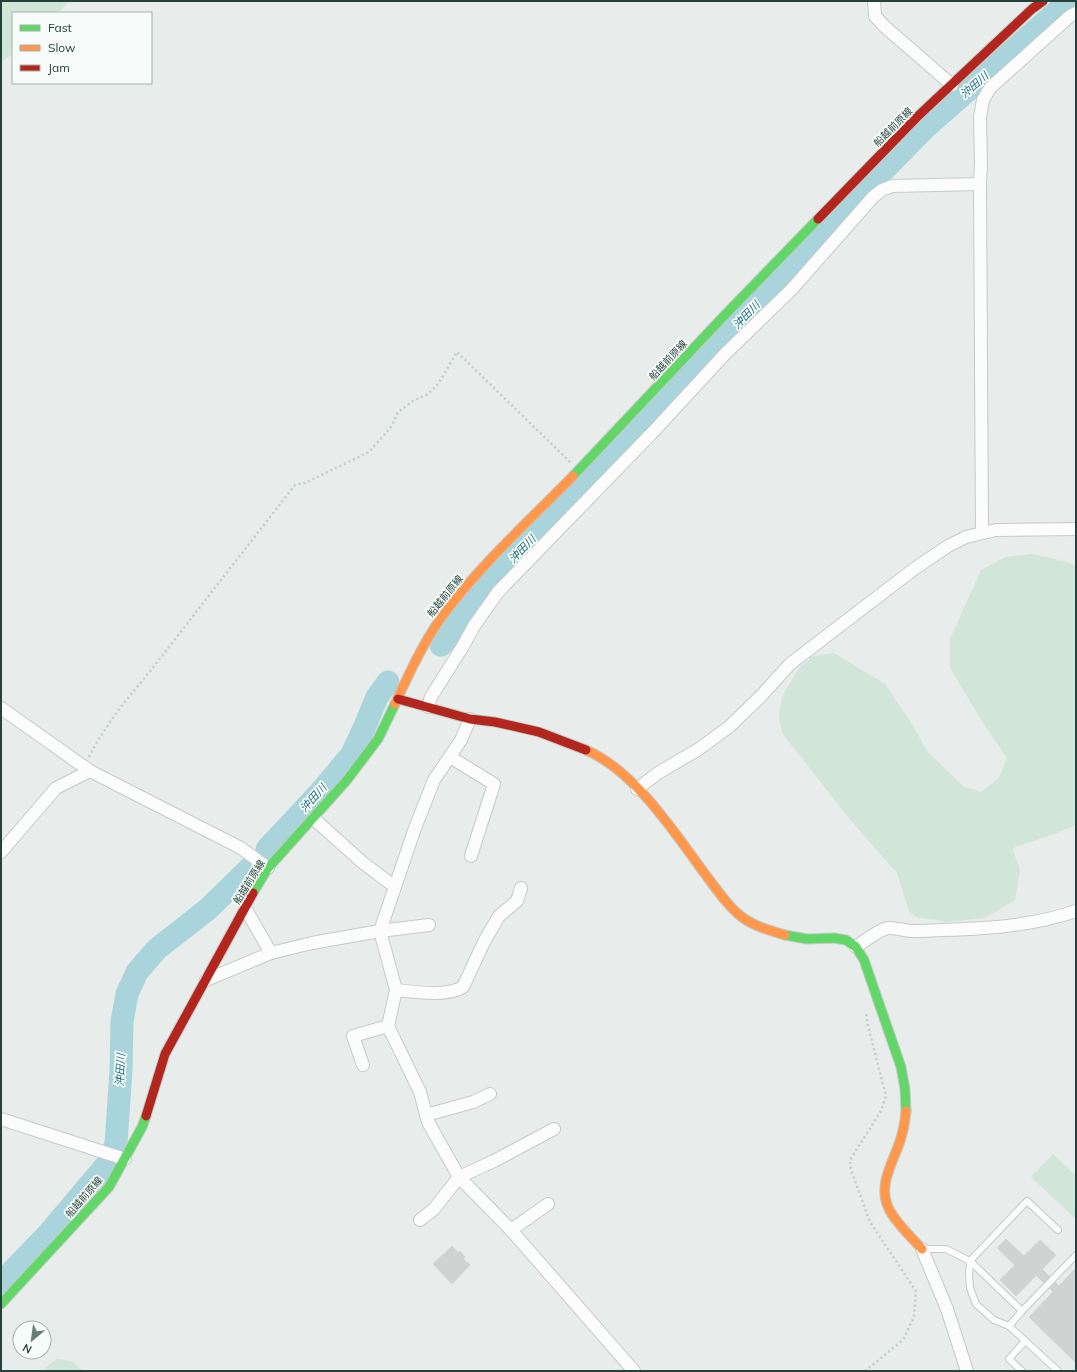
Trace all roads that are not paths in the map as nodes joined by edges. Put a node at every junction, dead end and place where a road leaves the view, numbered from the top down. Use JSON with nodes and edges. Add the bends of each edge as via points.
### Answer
{"nodes":[{"id":1,"x":874,"y":1,"type":"edge"},
{"id":2,"x":1043,"y":1,"type":"edge"},
{"id":3,"x":1076,"y":13,"type":"edge"},
{"id":4,"x":952,"y":85,"type":"junction"},
{"id":5,"x":980,"y":184,"type":"junction"},
{"id":6,"x":1076,"y":528,"type":"edge"},
{"id":7,"x":982,"y":533,"type":"junction"},
{"id":8,"x":398,"y":699,"type":"junction"},
{"id":9,"x":428,"y":707,"type":"junction"},
{"id":10,"x":1,"y":708,"type":"edge"},
{"id":11,"x":470,"y":719,"type":"junction"},
{"id":12,"x":450,"y":757,"type":"junction"},
{"id":13,"x":87,"y":769,"type":"junction"},
{"id":14,"x":637,"y":789,"type":"junction"},
{"id":15,"x":314,"y":819,"type":"junction"},
{"id":16,"x":1,"y":852,"type":"edge"},
{"id":17,"x":471,"y":856,"type":"dead end"},
{"id":18,"x":268,"y":868,"type":"junction"},
{"id":19,"x":395,"y":887,"type":"junction"},
{"id":20,"x":521,"y":888,"type":"dead end"},
{"id":21,"x":244,"y":908,"type":"junction"},
{"id":22,"x":1076,"y":911,"type":"edge"},
{"id":23,"x":429,"y":926,"type":"dead end"},
{"id":24,"x":380,"y":931,"type":"junction"},
{"id":25,"x":856,"y":947,"type":"junction"},
{"id":26,"x":270,"y":953,"type":"junction"},
{"id":27,"x":206,"y":980,"type":"junction"},
{"id":28,"x":396,"y":990,"type":"junction"},
{"id":29,"x":388,"y":1026,"type":"junction"},
{"id":30,"x":363,"y":1065,"type":"dead end"},
{"id":31,"x":490,"y":1094,"type":"dead end"},
{"id":32,"x":426,"y":1115,"type":"junction"},
{"id":33,"x":1,"y":1119,"type":"edge"},
{"id":34,"x":554,"y":1129,"type":"dead end"},
{"id":35,"x":125,"y":1159,"type":"junction"},
{"id":36,"x":459,"y":1177,"type":"junction"},
{"id":37,"x":548,"y":1204,"type":"dead end"},
{"id":38,"x":425,"y":1223,"type":"dead end"},
{"id":39,"x":510,"y":1230,"type":"junction"},
{"id":40,"x":1058,"y":1230,"type":"dead end"},
{"id":41,"x":922,"y":1249,"type":"junction"},
{"id":42,"x":1076,"y":1255,"type":"edge"},
{"id":43,"x":970,"y":1261,"type":"junction"},
{"id":44,"x":1,"y":1304,"type":"edge"},
{"id":45,"x":1022,"y":1311,"type":"junction"},
{"id":46,"x":1009,"y":1326,"type":"junction"},
{"id":47,"x":1025,"y":1342,"type":"junction"},
{"id":48,"x":634,"y":1371,"type":"edge"},
{"id":49,"x":967,"y":1371,"type":"edge"},
{"id":50,"x":1022,"y":1371,"type":"edge"},
{"id":51,"x":1058,"y":1371,"type":"edge"}],
"edges":[{"from":1,"to":4,"type":"street","via":[[876,16],[884,26]]},
{"from":2,"to":4,"type":"main road","name":"船越前原線"},
{"from":3,"to":5,"type":"street","via":[[990,88],[982,100]]},
{"from":4,"to":8,"type":"main road","name":"船越前原線","via":[[840,196],[579,470],[478,572],[429,635]]},
{"from":5,"to":7,"type":"street"},
{"from":5,"to":9,"type":"street","via":[[892,186],[874,197],[792,289],[725,354],[498,592],[474,626],[431,697]]},
{"from":6,"to":7,"type":"street","via":[[996,530]]},
{"from":7,"to":14,"type":"street","via":[[948,546],[914,569],[790,664],[730,726]]},
{"from":8,"to":9,"type":"main road"},
{"from":8,"to":15,"type":"main road","name":"船越前原線","via":[[378,739],[348,780]]},
{"from":9,"to":11,"type":"main road"},
{"from":10,"to":13,"type":"street"},
{"from":11,"to":12,"type":"street","via":[[462,740]]},
{"from":11,"to":14,"type":"main road","via":[[539,732],[568,742],[600,756]]},
{"from":12,"to":17,"type":"street","via":[[494,784]]},
{"from":12,"to":19,"type":"street","via":[[434,780]]},
{"from":13,"to":16,"type":"street","via":[[56,788]]},
{"from":13,"to":18,"type":"street","via":[[241,848]]},
{"from":14,"to":25,"type":"main road","via":[[660,814],[713,886],[736,913],[748,922],[787,936],[807,939],[834,938],[846,940]]},
{"from":15,"to":18,"type":"main road","name":"船越前原線"},
{"from":15,"to":19,"type":"street","via":[[362,862]]},
{"from":18,"to":21,"type":"main road","name":"船越前原線"},
{"from":19,"to":24,"type":"street"},
{"from":20,"to":28,"type":"street","via":[[517,901],[498,916],[462,988],[456,991],[420,993]]},
{"from":21,"to":26,"type":"street"},
{"from":21,"to":27,"type":"main road","name":"船越前原線"},
{"from":22,"to":25,"type":"street","via":[[1001,927],[909,932],[887,928]]},
{"from":23,"to":24,"type":"street"},
{"from":24,"to":26,"type":"street"},
{"from":24,"to":28,"type":"street"},
{"from":25,"to":41,"type":"main road","via":[[869,973],[901,1068],[906,1091],[903,1129],[884,1187],[888,1208]]},
{"from":26,"to":27,"type":"street"},
{"from":27,"to":35,"type":"main road","name":"船越前原線","via":[[165,1054],[142,1127]]},
{"from":28,"to":29,"type":"street"},
{"from":29,"to":30,"type":"street","via":[[353,1036]]},
{"from":29,"to":32,"type":"street","via":[[420,1092]]},
{"from":31,"to":32,"type":"street","via":[[473,1102]]},
{"from":32,"to":36,"type":"street"},
{"from":33,"to":35,"type":"street"},
{"from":34,"to":36,"type":"street"},
{"from":35,"to":44,"type":"main road","name":"船越前原線","via":[[109,1187]]},
{"from":36,"to":38,"type":"street"},
{"from":36,"to":39,"type":"street"},
{"from":37,"to":39,"type":"street"},
{"from":39,"to":48,"type":"street"},
{"from":40,"to":43,"type":"lane","via":[[1027,1201]]},
{"from":41,"to":43,"type":"lane","via":[[946,1249]]},
{"from":41,"to":49,"type":"street","via":[[948,1309]]},
{"from":42,"to":45,"type":"lane"},
{"from":43,"to":45,"type":"lane"},
{"from":43,"to":46,"type":"lane","via":[[970,1288],[976,1304],[994,1320]]},
{"from":45,"to":46,"type":"lane"},
{"from":46,"to":47,"type":"lane"},
{"from":47,"to":50,"type":"lane","via":[[1009,1360]]},
{"from":47,"to":51,"type":"lane"}]}
